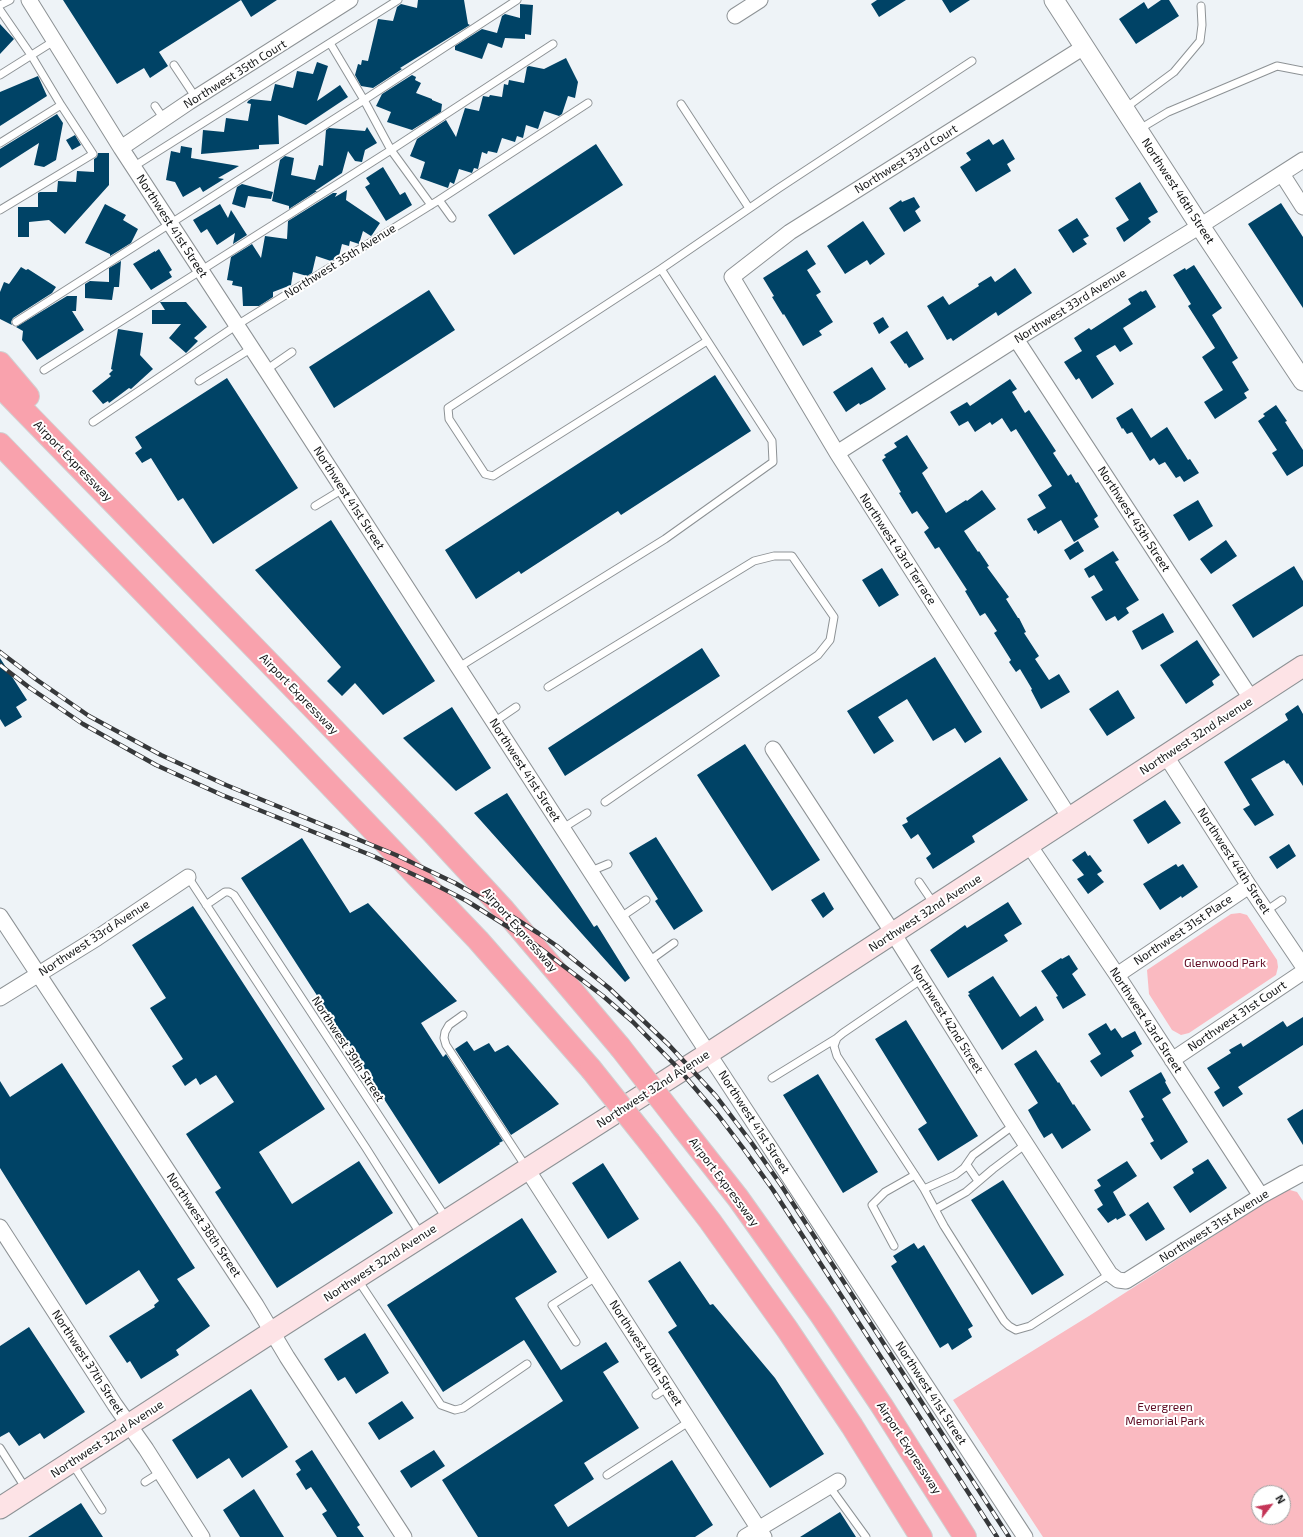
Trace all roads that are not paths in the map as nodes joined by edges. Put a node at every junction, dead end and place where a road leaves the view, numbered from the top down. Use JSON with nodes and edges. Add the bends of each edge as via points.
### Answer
{"nodes":[{"id":1,"x":10,"y":0,"type":"edge"},
{"id":2,"x":29,"y":0,"type":"edge"},
{"id":3,"x":350,"y":0,"type":"edge"},
{"id":4,"x":398,"y":0,"type":"edge"},
{"id":5,"x":517,"y":0,"type":"edge"},
{"id":6,"x":760,"y":0,"type":"edge"},
{"id":7,"x":1054,"y":0,"type":"edge"},
{"id":8,"x":0,"y":5,"type":"edge"},
{"id":9,"x":1201,"y":6,"type":"dead end"},
{"id":10,"x":0,"y":10,"type":"edge"},
{"id":11,"x":735,"y":16,"type":"dead end"},
{"id":12,"x":54,"y":41,"type":"junction"},
{"id":13,"x":330,"y":43,"type":"junction"},
{"id":14,"x":553,"y":44,"type":"dead end"},
{"id":15,"x":1084,"y":47,"type":"junction"},
{"id":16,"x":31,"y":55,"type":"junction"},
{"id":17,"x":972,"y":61,"type":"dead end"},
{"id":18,"x":174,"y":64,"type":"dead end"},
{"id":19,"x":1303,"y":71,"type":"edge"},
{"id":20,"x":0,"y":75,"type":"edge"},
{"id":21,"x":196,"y":98,"type":"junction"},
{"id":22,"x":364,"y":100,"type":"junction"},
{"id":23,"x":588,"y":103,"type":"dead end"},
{"id":24,"x":682,"y":104,"type":"dead end"},
{"id":25,"x":61,"y":105,"type":"junction"},
{"id":26,"x":155,"y":106,"type":"dead end"},
{"id":27,"x":1124,"y":109,"type":"junction"},
{"id":28,"x":164,"y":120,"type":"junction"},
{"id":29,"x":1138,"y":130,"type":"junction"},
{"id":30,"x":0,"y":143,"type":"edge"},
{"id":31,"x":121,"y":148,"type":"junction"},
{"id":32,"x":391,"y":150,"type":"junction"},
{"id":33,"x":1303,"y":160,"type":"edge"},
{"id":34,"x":133,"y":166,"type":"junction"},
{"id":35,"x":1282,"y":174,"type":"junction"},
{"id":36,"x":439,"y":200,"type":"junction"},
{"id":37,"x":431,"y":205,"type":"junction"},
{"id":38,"x":1303,"y":207,"type":"edge"},
{"id":39,"x":750,"y":208,"type":"junction"},
{"id":40,"x":0,"y":210,"type":"edge"},
{"id":41,"x":452,"y":218,"type":"dead end"},
{"id":42,"x":170,"y":223,"type":"junction"},
{"id":43,"x":1200,"y":226,"type":"junction"},
{"id":44,"x":661,"y":269,"type":"junction"},
{"id":45,"x":201,"y":271,"type":"junction"},
{"id":46,"x":732,"y":277,"type":"joint"},
{"id":47,"x":16,"y":322,"type":"dead end"},
{"id":48,"x":237,"y":325,"type":"junction"},
{"id":49,"x":1016,"y":339,"type":"junction"},
{"id":50,"x":707,"y":341,"type":"junction"},
{"id":51,"x":252,"y":348,"type":"junction"},
{"id":52,"x":292,"y":352,"type":"dead end"},
{"id":53,"x":0,"y":363,"type":"edge"},
{"id":54,"x":44,"y":370,"type":"dead end"},
{"id":55,"x":266,"y":370,"type":"junction"},
{"id":56,"x":199,"y":381,"type":"dead end"},
{"id":57,"x":1303,"y":381,"type":"edge"},
{"id":58,"x":0,"y":386,"type":"edge"},
{"id":59,"x":93,"y":422,"type":"dead end"},
{"id":60,"x":0,"y":444,"type":"edge"},
{"id":61,"x":837,"y":453,"type":"junction"},
{"id":62,"x":343,"y":489,"type":"junction"},
{"id":63,"x":316,"y":506,"type":"dead end"},
{"id":64,"x":138,"y":527,"type":"junction"},
{"id":65,"x":459,"y":667,"type":"junction"},
{"id":66,"x":1301,"y":671,"type":"edge"},
{"id":67,"x":548,"y":687,"type":"dead end"},
{"id":68,"x":1252,"y":700,"type":"junction"},
{"id":69,"x":516,"y":707,"type":"dead end"},
{"id":70,"x":494,"y":722,"type":"junction"},
{"id":71,"x":773,"y":749,"type":"dead end"},
{"id":72,"x":1166,"y":756,"type":"junction"},
{"id":73,"x":605,"y":802,"type":"dead end"},
{"id":74,"x":587,"y":813,"type":"dead end"},
{"id":75,"x":1070,"y":818,"type":"junction"},
{"id":76,"x":563,"y":828,"type":"junction"},
{"id":77,"x":1029,"y":845,"type":"junction"},
{"id":78,"x":608,"y":864,"type":"dead end"},
{"id":79,"x":591,"y":871,"type":"junction"},
{"id":80,"x":188,"y":877,"type":"joint"},
{"id":81,"x":919,"y":882,"type":"dead end"},
{"id":82,"x":1249,"y":886,"type":"junction"},
{"id":83,"x":646,"y":900,"type":"dead end"},
{"id":84,"x":1282,"y":900,"type":"dead end"},
{"id":85,"x":206,"y":905,"type":"junction"},
{"id":86,"x":935,"y":906,"type":"junction"},
{"id":87,"x":1266,"y":911,"type":"junction"},
{"id":88,"x":0,"y":916,"type":"edge"},
{"id":89,"x":621,"y":917,"type":"junction"},
{"id":90,"x":893,"y":933,"type":"junction"},
{"id":91,"x":674,"y":943,"type":"dead end"},
{"id":92,"x":649,"y":961,"type":"junction"},
{"id":93,"x":1303,"y":966,"type":"edge"},
{"id":94,"x":1303,"y":972,"type":"edge"},
{"id":95,"x":38,"y":975,"type":"junction"},
{"id":96,"x":1117,"y":975,"type":"junction"},
{"id":97,"x":922,"y":979,"type":"junction"},
{"id":98,"x":0,"y":998,"type":"edge"},
{"id":99,"x":463,"y":1015,"type":"dead end"},
{"id":100,"x":837,"y":1038,"type":"junction"},
{"id":101,"x":709,"y":1053,"type":"junction"},
{"id":102,"x":1172,"y":1060,"type":"junction"},
{"id":103,"x":772,"y":1078,"type":"dead end"},
{"id":104,"x":1014,"y":1125,"type":"junction"},
{"id":105,"x":1026,"y":1144,"type":"junction"},
{"id":106,"x":967,"y":1165,"type":"junction"},
{"id":107,"x":527,"y":1169,"type":"junction"},
{"id":108,"x":1303,"y":1174,"type":"edge"},
{"id":109,"x":915,"y":1175,"type":"junction"},
{"id":110,"x":978,"y":1181,"type":"junction"},
{"id":111,"x":924,"y":1189,"type":"junction"},
{"id":112,"x":1261,"y":1196,"type":"junction"},
{"id":113,"x":936,"y":1209,"type":"junction"},
{"id":114,"x":447,"y":1220,"type":"junction"},
{"id":115,"x":0,"y":1227,"type":"edge"},
{"id":116,"x":422,"y":1236,"type":"junction"},
{"id":117,"x":894,"y":1246,"type":"dead end"},
{"id":118,"x":1110,"y":1274,"type":"junction"},
{"id":119,"x":596,"y":1277,"type":"junction"},
{"id":120,"x":356,"y":1278,"type":"junction"},
{"id":121,"x":272,"y":1332,"type":"junction"},
{"id":122,"x":576,"y":1342,"type":"dead end"},
{"id":123,"x":527,"y":1364,"type":"dead end"},
{"id":124,"x":690,"y":1421,"type":"junction"},
{"id":125,"x":130,"y":1424,"type":"junction"},
{"id":126,"x":0,"y":1448,"type":"edge"},
{"id":127,"x":71,"y":1462,"type":"junction"},
{"id":128,"x":161,"y":1472,"type":"junction"},
{"id":129,"x":607,"y":1475,"type":"dead end"},
{"id":130,"x":146,"y":1482,"type":"dead end"},
{"id":131,"x":834,"y":1484,"type":"joint"},
{"id":132,"x":27,"y":1491,"type":"junction"},
{"id":133,"x":0,"y":1508,"type":"edge"},
{"id":134,"x":102,"y":1510,"type":"dead end"},
{"id":135,"x":762,"y":1533,"type":"edge"},
{"id":136,"x":202,"y":1537,"type":"edge"},
{"id":137,"x":404,"y":1537,"type":"edge"},
{"id":138,"x":745,"y":1537,"type":"edge"},
{"id":139,"x":866,"y":1537,"type":"edge"},
{"id":140,"x":921,"y":1537,"type":"edge"},
{"id":141,"x":965,"y":1537,"type":"edge"},
{"id":142,"x":1025,"y":1537,"type":"edge"}],
"edges":[{"from":1,"to":8,"type":"lane"},
{"from":2,"to":12,"type":"street","name":"Northwest 41st Street"},
{"from":3,"to":21,"type":"street","name":"Northwest 35th Court"},
{"from":4,"to":13,"type":"lane"},
{"from":5,"to":22,"type":"lane"},
{"from":6,"to":11,"type":"street"},
{"from":7,"to":15,"type":"street","name":"Northwest 46th Street"},
{"from":9,"to":27,"type":"lane","via":[[1200,41],[1174,72]]},
{"from":10,"to":16,"type":"lane"},
{"from":12,"to":16,"type":"lane"},
{"from":12,"to":31,"type":"street","name":"Northwest 41st Street"},
{"from":13,"to":22,"type":"lane"},
{"from":13,"to":34,"type":"lane"},
{"from":14,"to":32,"type":"lane"},
{"from":15,"to":27,"type":"street","name":"Northwest 46th Street"},
{"from":15,"to":46,"type":"street","name":"Northwest 33rd Court","via":[[790,232]]},
{"from":16,"to":20,"type":"lane"},
{"from":16,"to":25,"type":"lane"},
{"from":17,"to":39,"type":"lane"},
{"from":18,"to":21,"type":"lane"},
{"from":19,"to":29,"type":"lane","via":[[1277,66],[1168,112]]},
{"from":21,"to":28,"type":"street","name":"Northwest 35th Court"},
{"from":22,"to":32,"type":"lane"},
{"from":22,"to":42,"type":"lane"},
{"from":23,"to":36,"type":"lane","name":"Northwest 35th Avenue"},
{"from":24,"to":39,"type":"lane"},
{"from":25,"to":30,"type":"lane"},
{"from":25,"to":40,"type":"lane","via":[[93,154]]},
{"from":26,"to":28,"type":"lane"},
{"from":27,"to":29,"type":"street","name":"Northwest 46th Street"},
{"from":28,"to":31,"type":"street","name":"Northwest 35th Court"},
{"from":29,"to":43,"type":"street","name":"Northwest 46th Street"},
{"from":31,"to":34,"type":"street","name":"Northwest 41st Street"},
{"from":32,"to":37,"type":"lane"},
{"from":32,"to":45,"type":"lane"},
{"from":33,"to":35,"type":"street","name":"Northwest 33rd Avenue"},
{"from":34,"to":42,"type":"street","name":"Northwest 41st Street"},
{"from":35,"to":38,"type":"street"},
{"from":35,"to":43,"type":"street","name":"Northwest 33rd Avenue"},
{"from":36,"to":37,"type":"lane","name":"Northwest 35th Avenue"},
{"from":36,"to":41,"type":"lane"},
{"from":37,"to":48,"type":"lane","name":"Northwest 35th Avenue"},
{"from":39,"to":44,"type":"lane"},
{"from":42,"to":45,"type":"street","name":"Northwest 41st Street"},
{"from":42,"to":47,"type":"lane"},
{"from":43,"to":49,"type":"street","name":"Northwest 33rd Avenue"},
{"from":43,"to":57,"type":"street","name":"Northwest 46th Street"},
{"from":44,"to":50,"type":"lane"},
{"from":44,"to":50,"type":"lane","via":[[448,408],[453,425],[485,474],[493,476]]},
{"from":45,"to":48,"type":"street","name":"Northwest 41st Street"},
{"from":45,"to":54,"type":"lane"},
{"from":46,"to":61,"type":"street","name":"Northwest 43rd Terrace"},
{"from":48,"to":51,"type":"street","name":"Northwest 41st Street"},
{"from":48,"to":59,"type":"lane","name":"Northwest 35th Avenue"},
{"from":49,"to":61,"type":"street","name":"Northwest 33rd Avenue"},
{"from":49,"to":68,"type":"street","name":"Northwest 45th Street"},
{"from":50,"to":65,"type":"lane","via":[[772,441],[773,462],[665,538]]},
{"from":51,"to":55,"type":"street","name":"Northwest 41st Street"},
{"from":51,"to":56,"type":"lane"},
{"from":52,"to":55,"type":"lane"},
{"from":53,"to":64,"type":"highway"},
{"from":55,"to":62,"type":"street","name":"Northwest 41st Street"},
{"from":58,"to":64,"type":"highway","name":"Airport Expressway"},
{"from":60,"to":140,"type":"highway","bridge":true,"via":[[473,934],[591,1069],[710,1221],[787,1329],[852,1426]]},
{"from":61,"to":75,"type":"street","name":"Northwest 43rd Terrace"},
{"from":62,"to":63,"type":"lane"},
{"from":62,"to":65,"type":"street","name":"Northwest 41st Street"},
{"from":64,"to":141,"type":"highway","name":"Airport Expressway","bridge":true,"via":[[457,859],[504,910],[620,1047],[738,1198],[821,1315]]},
{"from":65,"to":70,"type":"street","name":"Northwest 41st Street"},
{"from":66,"to":68,"type":"main road","name":"Northwest 32nd Avenue"},
{"from":67,"to":73,"type":"lane","via":[[754,561],[774,556],[792,556],[834,617],[830,640],[818,655]]},
{"from":68,"to":72,"type":"main road","name":"Northwest 32nd Avenue"},
{"from":69,"to":70,"type":"lane"},
{"from":70,"to":76,"type":"street","name":"Northwest 41st Street"},
{"from":71,"to":90,"type":"street","name":"Northwest 42nd Street"},
{"from":72,"to":75,"type":"main road","name":"Northwest 32nd Avenue"},
{"from":72,"to":82,"type":"street","name":"Northwest 44th Street"},
{"from":74,"to":76,"type":"lane"},
{"from":75,"to":77,"type":"main road","name":"Northwest 32nd Avenue"},
{"from":76,"to":79,"type":"street","name":"Northwest 41st Street"},
{"from":77,"to":86,"type":"main road","name":"Northwest 32nd Avenue"},
{"from":77,"to":96,"type":"street","name":"Northwest 43rd Street"},
{"from":78,"to":79,"type":"lane"},
{"from":79,"to":89,"type":"street","name":"Northwest 41st Street"},
{"from":80,"to":85,"type":"lane"},
{"from":80,"to":95,"type":"street","name":"Northwest 33rd Avenue"},
{"from":81,"to":86,"type":"lane"},
{"from":82,"to":87,"type":"street","name":"Northwest 44th Street"},
{"from":82,"to":96,"type":"street","name":"Northwest 31st Place"},
{"from":83,"to":89,"type":"lane"},
{"from":84,"to":87,"type":"lane"},
{"from":85,"to":114,"type":"lane","name":"Northwest 39th Street","via":[[225,892],[234,895]]},
{"from":85,"to":116,"type":"lane"},
{"from":86,"to":90,"type":"main road","name":"Northwest 32nd Avenue"},
{"from":87,"to":93,"type":"street","name":"Northwest 44th Street"},
{"from":88,"to":95,"type":"street","name":"Northwest 38th Street"},
{"from":89,"to":92,"type":"street","name":"Northwest 41st Street"},
{"from":90,"to":97,"type":"street","name":"Northwest 42nd Street"},
{"from":90,"to":101,"type":"main road","name":"Northwest 32nd Avenue"},
{"from":91,"to":92,"type":"lane"},
{"from":92,"to":101,"type":"street","name":"Northwest 41st Street"},
{"from":94,"to":102,"type":"street","name":"Northwest 31st Court"},
{"from":95,"to":98,"type":"street","name":"Northwest 33rd Avenue"},
{"from":95,"to":121,"type":"street","name":"Northwest 38th Street"},
{"from":96,"to":102,"type":"street","name":"Northwest 43rd Street"},
{"from":97,"to":100,"type":"lane"},
{"from":97,"to":104,"type":"street","name":"Northwest 42nd Street"},
{"from":99,"to":107,"type":"lane","via":[[449,1025],[445,1032],[446,1045]]},
{"from":100,"to":103,"type":"lane"},
{"from":100,"to":109,"type":"lane","via":[[834,1046],[837,1056]]},
{"from":101,"to":107,"type":"main road","name":"Northwest 32nd Avenue"},
{"from":101,"to":142,"type":"street","name":"Northwest 41st Street"},
{"from":102,"to":112,"type":"street","name":"Northwest 43rd Street"},
{"from":104,"to":105,"type":"street","name":"Northwest 42nd Street"},
{"from":104,"to":106,"type":"lane","via":[[973,1155]]},
{"from":105,"to":110,"type":"lane"},
{"from":105,"to":118,"type":"street","name":"Northwest 42nd Street"},
{"from":106,"to":110,"type":"lane"},
{"from":106,"to":111,"type":"lane","via":[[955,1175]]},
{"from":107,"to":114,"type":"main road","name":"Northwest 32nd Avenue"},
{"from":107,"to":119,"type":"street","name":"Northwest 40th Street"},
{"from":108,"to":112,"type":"street","name":"Northwest 31st Avenue"},
{"from":109,"to":111,"type":"lane"},
{"from":109,"to":117,"type":"lane","via":[[885,1192],[872,1205]]},
{"from":110,"to":113,"type":"lane","via":[[966,1192]]},
{"from":111,"to":113,"type":"lane"},
{"from":112,"to":118,"type":"street","name":"Northwest 31st Avenue","via":[[1126,1281],[1118,1280]]},
{"from":113,"to":118,"type":"lane","via":[[944,1226],[1008,1326],[1016,1330],[1030,1326]]},
{"from":114,"to":116,"type":"main road","name":"Northwest 32nd Avenue"},
{"from":115,"to":125,"type":"street","name":"Northwest 37th Street"},
{"from":116,"to":120,"type":"main road","name":"Northwest 32nd Avenue"},
{"from":119,"to":122,"type":"lane","via":[[552,1305]]},
{"from":119,"to":124,"type":"street","name":"Northwest 40th Street","via":[[662,1391]]},
{"from":120,"to":121,"type":"main road","name":"Northwest 32nd Avenue"},
{"from":120,"to":123,"type":"lane","via":[[441,1405],[455,1410],[463,1408]]},
{"from":121,"to":125,"type":"main road","name":"Northwest 32nd Avenue"},
{"from":121,"to":137,"type":"street","name":"Northwest 38th Street"},
{"from":124,"to":129,"type":"lane"},
{"from":124,"to":135,"type":"street","name":"Northwest 40th Street"},
{"from":125,"to":127,"type":"main road","name":"Northwest 32nd Avenue"},
{"from":125,"to":128,"type":"street","name":"Northwest 37th Street"},
{"from":126,"to":132,"type":"lane"},
{"from":127,"to":132,"type":"main road","name":"Northwest 32nd Avenue"},
{"from":127,"to":134,"type":"lane"},
{"from":128,"to":130,"type":"lane"},
{"from":128,"to":136,"type":"street","name":"Northwest 37th Street"},
{"from":131,"to":135,"type":"street"},
{"from":131,"to":139,"type":"lane"},
{"from":132,"to":133,"type":"main road","name":"Northwest 32nd Avenue"},
{"from":135,"to":138,"type":"street"}]}
